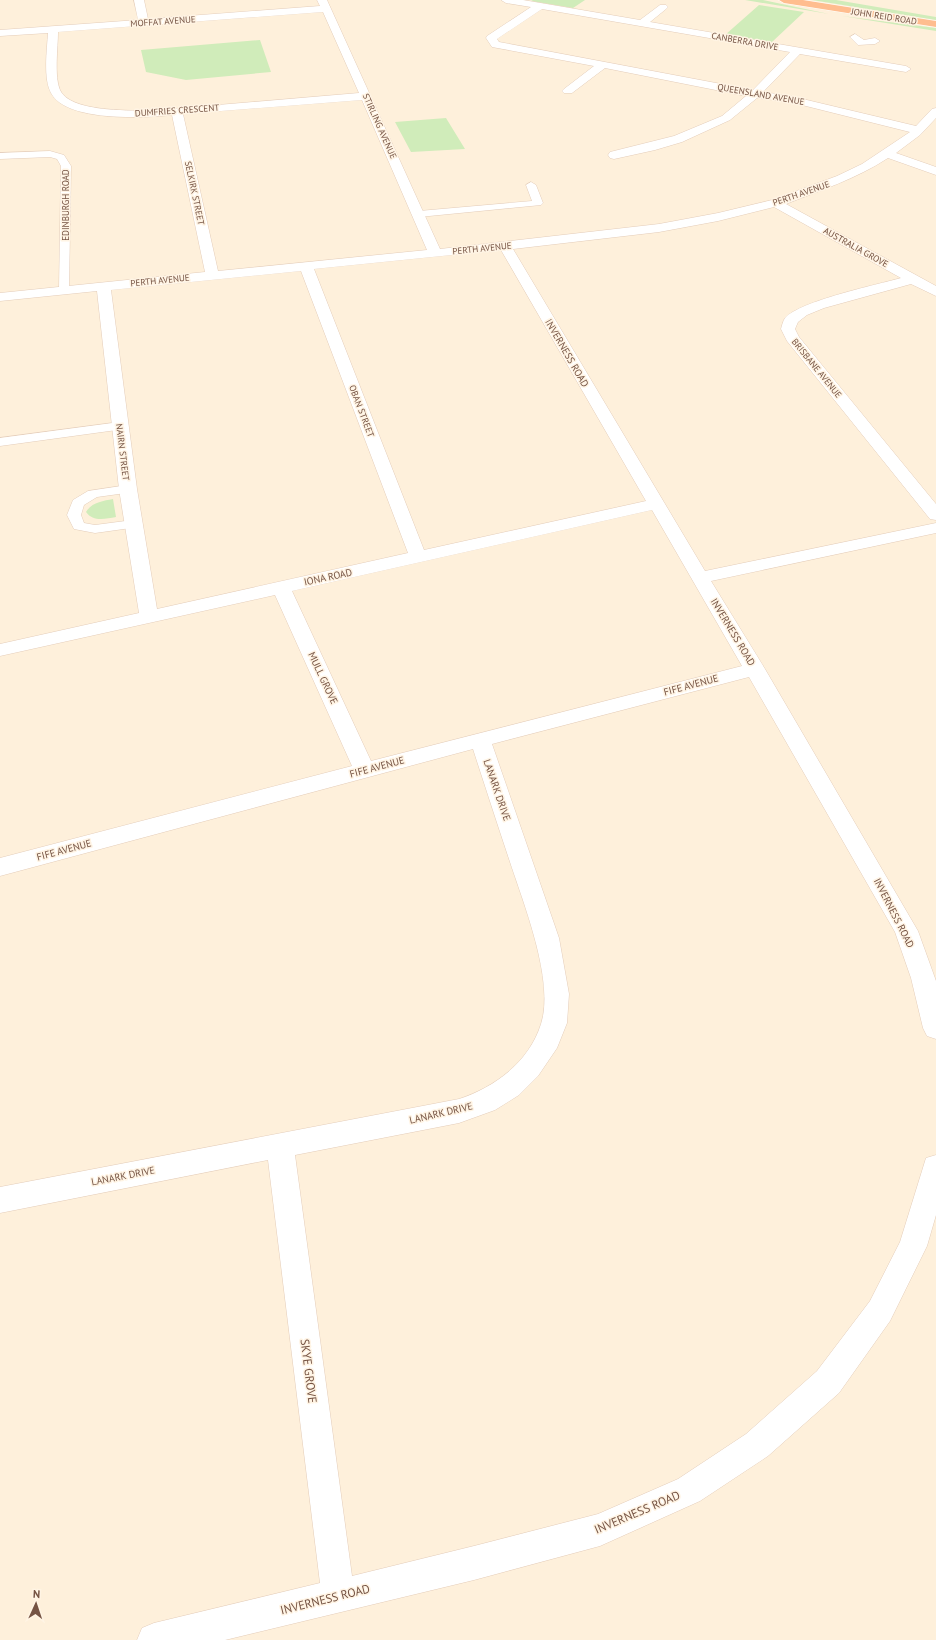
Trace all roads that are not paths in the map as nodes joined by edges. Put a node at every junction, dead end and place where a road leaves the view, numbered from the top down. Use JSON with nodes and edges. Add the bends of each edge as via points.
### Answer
{"nodes":[{"id":1,"x":140,"y":0,"type":"edge"},
{"id":2,"x":506,"y":0,"type":"edge"},
{"id":3,"x":784,"y":0,"type":"edge"},
{"id":4,"x":324,"y":4,"type":"edge"},
{"id":5,"x":540,"y":6,"type":"junction"},
{"id":6,"x":676,"y":7,"type":"dead end"},
{"id":7,"x":144,"y":22,"type":"junction"},
{"id":8,"x":642,"y":23,"type":"junction"},
{"id":9,"x":936,"y":24,"type":"edge"},
{"id":10,"x":52,"y":29,"type":"junction"},
{"id":11,"x":0,"y":33,"type":"edge"},
{"id":12,"x":875,"y":41,"type":"dead end"},
{"id":13,"x":798,"y":50,"type":"junction"},
{"id":14,"x":849,"y":59,"type":"junction"},
{"id":15,"x":603,"y":64,"type":"junction"},
{"id":16,"x":912,"y":71,"type":"dead end"},
{"id":17,"x":555,"y":91,"type":"dead end"},
{"id":18,"x":568,"y":91,"type":"junction"},
{"id":19,"x":755,"y":94,"type":"junction"},
{"id":20,"x":366,"y":96,"type":"junction"},
{"id":21,"x":582,"y":96,"type":"dead end"},
{"id":22,"x":177,"y":111,"type":"junction"},
{"id":23,"x":936,"y":111,"type":"edge"},
{"id":24,"x":918,"y":130,"type":"junction"},
{"id":25,"x":603,"y":149,"type":"dead end"},
{"id":26,"x":887,"y":154,"type":"junction"},
{"id":27,"x":614,"y":155,"type":"junction"},
{"id":28,"x":0,"y":156,"type":"edge"},
{"id":29,"x":626,"y":162,"type":"dead end"},
{"id":30,"x":936,"y":171,"type":"edge"},
{"id":31,"x":531,"y":185,"type":"dead end"},
{"id":32,"x":776,"y":203,"type":"junction"},
{"id":33,"x":420,"y":214,"type":"junction"},
{"id":34,"x":505,"y":246,"type":"junction"},
{"id":35,"x":435,"y":253,"type":"junction"},
{"id":36,"x":306,"y":266,"type":"junction"},
{"id":37,"x":212,"y":275,"type":"junction"},
{"id":38,"x":914,"y":279,"type":"junction"},
{"id":39,"x":103,"y":286,"type":"junction"},
{"id":40,"x":64,"y":290,"type":"junction"},
{"id":41,"x":936,"y":292,"type":"edge"},
{"id":42,"x":0,"y":297,"type":"edge"},
{"id":43,"x":120,"y":426,"type":"junction"},
{"id":44,"x":0,"y":442,"type":"edge"},
{"id":45,"x":128,"y":489,"type":"junction"},
{"id":46,"x":655,"y":504,"type":"junction"},
{"id":47,"x":936,"y":515,"type":"edge"},
{"id":48,"x":133,"y":524,"type":"junction"},
{"id":49,"x":936,"y":528,"type":"edge"},
{"id":50,"x":418,"y":557,"type":"junction"},
{"id":51,"x":700,"y":578,"type":"junction"},
{"id":52,"x":281,"y":587,"type":"junction"},
{"id":53,"x":149,"y":616,"type":"junction"},
{"id":54,"x":0,"y":650,"type":"edge"},
{"id":55,"x":755,"y":669,"type":"junction"},
{"id":56,"x":480,"y":740,"type":"junction"},
{"id":57,"x":365,"y":770,"type":"junction"},
{"id":58,"x":0,"y":867,"type":"edge"},
{"id":59,"x":936,"y":1028,"type":"edge"},
{"id":60,"x":280,"y":1146,"type":"junction"},
{"id":61,"x":936,"y":1167,"type":"edge"},
{"id":62,"x":0,"y":1200,"type":"edge"},
{"id":63,"x":338,"y":1596,"type":"junction"},
{"id":64,"x":154,"y":1640,"type":"edge"}],
"edges":[{"from":1,"to":7,"type":"street"},
{"from":2,"to":5,"type":"street","name":"CANBERRA DRIVE"},
{"from":3,"to":9,"type":"highway","name":"JOHN REID ROAD"},
{"from":4,"to":7,"type":"street","name":"MOFFAT AVENUE"},
{"from":4,"to":20,"type":"street","name":"STIRLING AVENUE"},
{"from":5,"to":8,"type":"street","name":"CANBERRA DRIVE"},
{"from":5,"to":15,"type":"street","name":"QUEENSLAND AVENUE","via":[[491,38],[496,45]]},
{"from":6,"to":8,"type":"street","via":[[659,6]]},
{"from":7,"to":10,"type":"street","name":"MOFFAT AVENUE"},
{"from":8,"to":13,"type":"street","name":"CANBERRA DRIVE"},
{"from":10,"to":11,"type":"street","name":"MOFFAT AVENUE"},
{"from":10,"to":22,"type":"street","name":"DUMFRIES CRESCENT","via":[[52,80],[56,92],[66,101],[83,108],[113,113],[147,114]]},
{"from":12,"to":14,"type":"street","via":[[859,40]]},
{"from":13,"to":14,"type":"street","name":"CANBERRA DRIVE"},
{"from":13,"to":19,"type":"street"},
{"from":14,"to":16,"type":"street","name":"CANBERRA DRIVE"},
{"from":15,"to":18,"type":"street"},
{"from":15,"to":19,"type":"street","name":"QUEENSLAND AVENUE"},
{"from":17,"to":18,"type":"street"},
{"from":18,"to":21,"type":"street"},
{"from":19,"to":24,"type":"street","name":"QUEENSLAND AVENUE","via":[[790,99]]},
{"from":19,"to":27,"type":"street","via":[[726,118],[678,139]]},
{"from":20,"to":22,"type":"street","name":"DUMFRIES CRESCENT"},
{"from":20,"to":33,"type":"street","name":"STIRLING AVENUE"},
{"from":22,"to":37,"type":"street","name":"SELKIRK STREET"},
{"from":23,"to":24,"type":"street","name":"PERTH AVENUE"},
{"from":24,"to":26,"type":"street","name":"PERTH AVENUE"},
{"from":25,"to":27,"type":"street"},
{"from":26,"to":30,"type":"street"},
{"from":26,"to":32,"type":"street","name":"PERTH AVENUE","via":[[841,179]]},
{"from":27,"to":29,"type":"street"},
{"from":28,"to":40,"type":"lane","name":"EDINBURGH ROAD","via":[[50,154],[61,158],[66,166]]},
{"from":31,"to":33,"type":"lane","via":[[538,202]]},
{"from":32,"to":34,"type":"street","name":"PERTH AVENUE","via":[[659,228]]},
{"from":32,"to":38,"type":"street","name":"AUSTRALIA GROVE"},
{"from":33,"to":35,"type":"street","name":"STIRLING AVENUE"},
{"from":34,"to":35,"type":"street","name":"PERTH AVENUE"},
{"from":34,"to":46,"type":"street","name":"INVERNESS ROAD"},
{"from":35,"to":36,"type":"street","name":"PERTH AVENUE"},
{"from":36,"to":37,"type":"street","name":"PERTH AVENUE"},
{"from":36,"to":50,"type":"street","name":"OBAN STREET"},
{"from":37,"to":39,"type":"street","name":"PERTH AVENUE"},
{"from":38,"to":41,"type":"street","name":"AUSTRALIA GROVE"},
{"from":38,"to":47,"type":"street","name":"BRISBANE AVENUE","via":[[819,305],[791,320],[788,329],[792,338]]},
{"from":39,"to":40,"type":"street","name":"PERTH AVENUE"},
{"from":39,"to":43,"type":"street","name":"NAIRN STREET"},
{"from":40,"to":42,"type":"street","name":"PERTH AVENUE"},
{"from":43,"to":44,"type":"lane"},
{"from":43,"to":45,"type":"street","name":"NAIRN STREET"},
{"from":45,"to":48,"type":"street","name":"NAIRN STREET"},
{"from":45,"to":48,"type":"lane","via":[[93,494],[78,503],[74,515],[78,526],[95,529]]},
{"from":46,"to":50,"type":"street","name":"IONA ROAD"},
{"from":46,"to":51,"type":"street","name":"INVERNESS ROAD"},
{"from":48,"to":53,"type":"street","name":"NAIRN STREET"},
{"from":49,"to":51,"type":"street"},
{"from":50,"to":52,"type":"street","name":"IONA ROAD"},
{"from":51,"to":55,"type":"street","name":"INVERNESS ROAD"},
{"from":52,"to":53,"type":"street","name":"IONA ROAD"},
{"from":52,"to":57,"type":"street","name":"MULL GROVE"},
{"from":53,"to":54,"type":"street","name":"IONA ROAD"},
{"from":55,"to":56,"type":"street","name":"FIFE AVENUE"},
{"from":55,"to":59,"type":"street","name":"INVERNESS ROAD","via":[[906,931],[923,978]]},
{"from":56,"to":57,"type":"street","name":"FIFE AVENUE"},
{"from":56,"to":60,"type":"street","name":"LANARK DRIVE","via":[[550,952],[557,994],[554,1023],[544,1048],[510,1087],[486,1102],[459,1111]]},
{"from":57,"to":58,"type":"street","name":"FIFE AVENUE"},
{"from":60,"to":62,"type":"street","name":"LANARK DRIVE"},
{"from":60,"to":63,"type":"street","name":"SKYE GROVE"},
{"from":61,"to":63,"type":"street","name":"INVERNESS ROAD","via":[[913,1246],[880,1311],[828,1382],[757,1445],[689,1490],[600,1530]]},
{"from":63,"to":64,"type":"street","name":"INVERNESS ROAD"}]}
